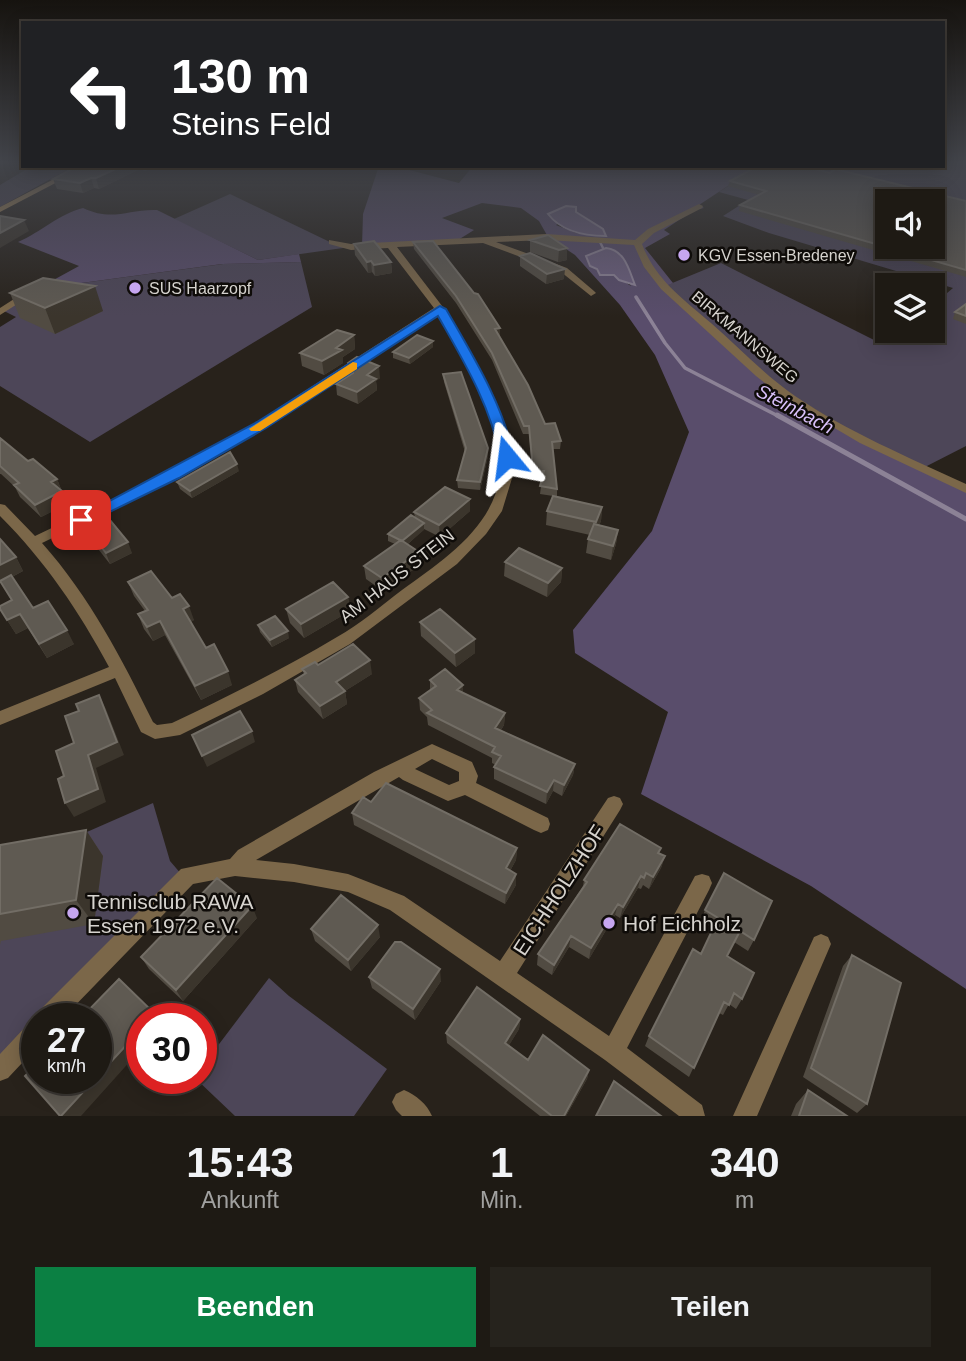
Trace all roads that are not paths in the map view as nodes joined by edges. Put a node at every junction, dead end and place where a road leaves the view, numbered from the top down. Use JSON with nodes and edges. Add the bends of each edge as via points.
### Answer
{"nodes":[{"id":1,"x":685,"y":213,"type":"edge"},
{"id":2,"x":482,"y":240,"type":"junction"},
{"id":3,"x":332,"y":242,"type":"dead end"},
{"id":4,"x":637,"y":243,"type":"junction"},
{"id":5,"x":390,"y":244,"type":"junction"},
{"id":6,"x":37,"y":289,"type":"edge"},
{"id":7,"x":591,"y":293,"type":"dead end"},
{"id":8,"x":440,"y":309,"type":"junction"},
{"id":9,"x":0,"y":312,"type":"edge"},
{"id":10,"x":966,"y":489,"type":"edge"},
{"id":11,"x":0,"y":508,"type":"edge"},
{"id":12,"x":33,"y":542,"type":"junction"},
{"id":13,"x":120,"y":669,"type":"junction"},
{"id":14,"x":0,"y":718,"type":"edge"},
{"id":15,"x":402,"y":767,"type":"junction"},
{"id":16,"x":466,"y":787,"type":"junction"},
{"id":17,"x":614,"y":804,"type":"dead end"},
{"id":18,"x":541,"y":824,"type":"dead end"},
{"id":19,"x":235,"y":867,"type":"junction"},
{"id":20,"x":702,"y":883,"type":"dead end"},
{"id":21,"x":821,"y":944,"type":"dead end"},
{"id":22,"x":503,"y":975,"type":"junction"},
{"id":23,"x":63,"y":1003,"type":"edge"},
{"id":24,"x":21,"y":1048,"type":"edge"},
{"id":25,"x":613,"y":1052,"type":"junction"},
{"id":26,"x":0,"y":1070,"type":"edge"},
{"id":27,"x":696,"y":1115,"type":"edge"},
{"id":28,"x":745,"y":1116,"type":"edge"}],
"edges":[{"from":1,"to":4,"type":"street"},
{"from":2,"to":4,"type":"street","via":[[546,237]]},
{"from":2,"to":5,"type":"street"},
{"from":2,"to":7,"type":"street","via":[[564,270]]},
{"from":3,"to":5,"type":"street","via":[[351,247]]},
{"from":4,"to":10,"type":"street","name":"BIRKMANNSWEG","via":[[662,286],[768,381],[853,434]]},
{"from":5,"to":8,"type":"street","name":"AM HAUS STEIN"},
{"from":6,"to":9,"type":"street"},
{"from":8,"to":12,"type":"street","via":[[281,414],[106,509]]},
{"from":8,"to":13,"type":"street","name":"AM HAUS STEIN","via":[[476,372],[503,438],[507,475],[500,499],[469,546],[345,640],[174,730],[164,733],[147,727]]},
{"from":11,"to":12,"type":"street"},
{"from":12,"to":13,"type":"street","via":[[95,622]]},
{"from":13,"to":14,"type":"street"},
{"from":15,"to":16,"type":"street","via":[[409,775],[448,793]]},
{"from":15,"to":16,"type":"street","name":"EICHHOLZHOF","via":[[432,751],[466,767],[470,776]]},
{"from":15,"to":19,"type":"street","name":"EICHHOLZHOF","via":[[245,856]]},
{"from":16,"to":18,"type":"street"},
{"from":17,"to":22,"type":"street","name":"EICHHOLZHOF"},
{"from":19,"to":22,"type":"street","name":"EICHHOLZHOF","via":[[348,883],[397,903]]},
{"from":19,"to":23,"type":"street","name":"EICHHOLZHOF","via":[[188,876]]},
{"from":20,"to":25,"type":"street"},
{"from":21,"to":28,"type":"street"},
{"from":22,"to":25,"type":"street","name":"EICHHOLZHOF"},
{"from":24,"to":26,"type":"street"},
{"from":25,"to":27,"type":"street","name":"EICHHOLZHOF"}]}
